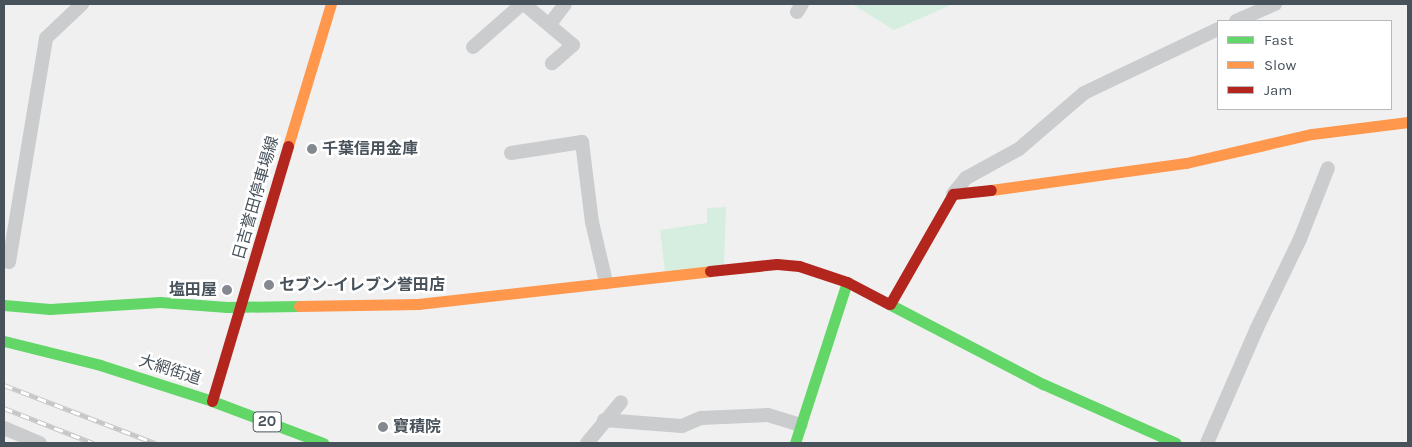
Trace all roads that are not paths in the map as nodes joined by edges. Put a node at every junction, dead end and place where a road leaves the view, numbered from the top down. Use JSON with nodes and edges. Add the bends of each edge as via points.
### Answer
{"nodes":[{"id":1,"x":82,"y":4,"type":"edge"},
{"id":2,"x":331,"y":4,"type":"edge"},
{"id":3,"x":523,"y":4,"type":"edge"},
{"id":4,"x":565,"y":4,"type":"edge"},
{"id":5,"x":1275,"y":4,"type":"edge"},
{"id":6,"x":1238,"y":20,"type":"edge"},
{"id":7,"x":550,"y":24,"type":"junction"},
{"id":8,"x":1217,"y":29,"type":"edge"},
{"id":9,"x":474,"y":47,"type":"dead end"},
{"id":10,"x":552,"y":64,"type":"dead end"},
{"id":11,"x":1408,"y":122,"type":"edge"},
{"id":12,"x":511,"y":153,"type":"dead end"},
{"id":13,"x":1328,"y":168,"type":"dead end"},
{"id":14,"x":952,"y":194,"type":"junction"},
{"id":15,"x":9,"y":262,"type":"dead end"},
{"id":16,"x":606,"y":282,"type":"junction"},
{"id":17,"x":847,"y":282,"type":"junction"},
{"id":18,"x":890,"y":304,"type":"junction"},
{"id":19,"x":4,"y":306,"type":"edge"},
{"id":20,"x":241,"y":306,"type":"junction"},
{"id":21,"x":4,"y":341,"type":"edge"},
{"id":22,"x":212,"y":401,"type":"junction"},
{"id":23,"x":620,"y":402,"type":"dead end"},
{"id":24,"x":604,"y":420,"type":"junction"},
{"id":25,"x":801,"y":425,"type":"junction"},
{"id":26,"x":4,"y":428,"type":"edge"},
{"id":27,"x":40,"y":443,"type":"edge"},
{"id":28,"x":323,"y":443,"type":"edge"},
{"id":29,"x":587,"y":443,"type":"edge"},
{"id":30,"x":795,"y":443,"type":"edge"},
{"id":31,"x":1176,"y":443,"type":"edge"},
{"id":32,"x":1207,"y":443,"type":"edge"}],
"edges":[{"from":1,"to":15,"type":"street","via":[[46,38]]},
{"from":2,"to":20,"type":"street","name":"日吉誉田停車場線"},
{"from":3,"to":7,"type":"street"},
{"from":3,"to":9,"type":"street"},
{"from":4,"to":7,"type":"street"},
{"from":5,"to":6,"type":"street"},
{"from":7,"to":10,"type":"street","via":[[573,45]]},
{"from":8,"to":14,"type":"street","via":[[1084,93],[1019,148],[966,178]]},
{"from":11,"to":14,"type":"street","via":[[1312,134],[1186,164],[1022,188]]},
{"from":12,"to":16,"type":"street","via":[[582,142],[592,222]]},
{"from":13,"to":32,"type":"street","via":[[1300,239]]},
{"from":14,"to":18,"type":"street"},
{"from":16,"to":17,"type":"street","via":[[777,264],[817,270]]},
{"from":16,"to":20,"type":"street","via":[[418,304]]},
{"from":17,"to":18,"type":"street"},
{"from":17,"to":25,"type":"street"},
{"from":18,"to":31,"type":"street","via":[[1042,384]]},
{"from":19,"to":20,"type":"street","via":[[50,310],[160,302]]},
{"from":20,"to":22,"type":"street","name":"日吉誉田停車場線"},
{"from":21,"to":22,"type":"street","name":"大網街道","number":"20","via":[[100,365]]},
{"from":22,"to":28,"type":"street","name":"大網街道","number":"20"},
{"from":23,"to":24,"type":"street"},
{"from":24,"to":25,"type":"street","via":[[682,426],[701,418],[768,415]]},
{"from":24,"to":29,"type":"street"},
{"from":25,"to":30,"type":"street"},
{"from":26,"to":27,"type":"street"}]}
